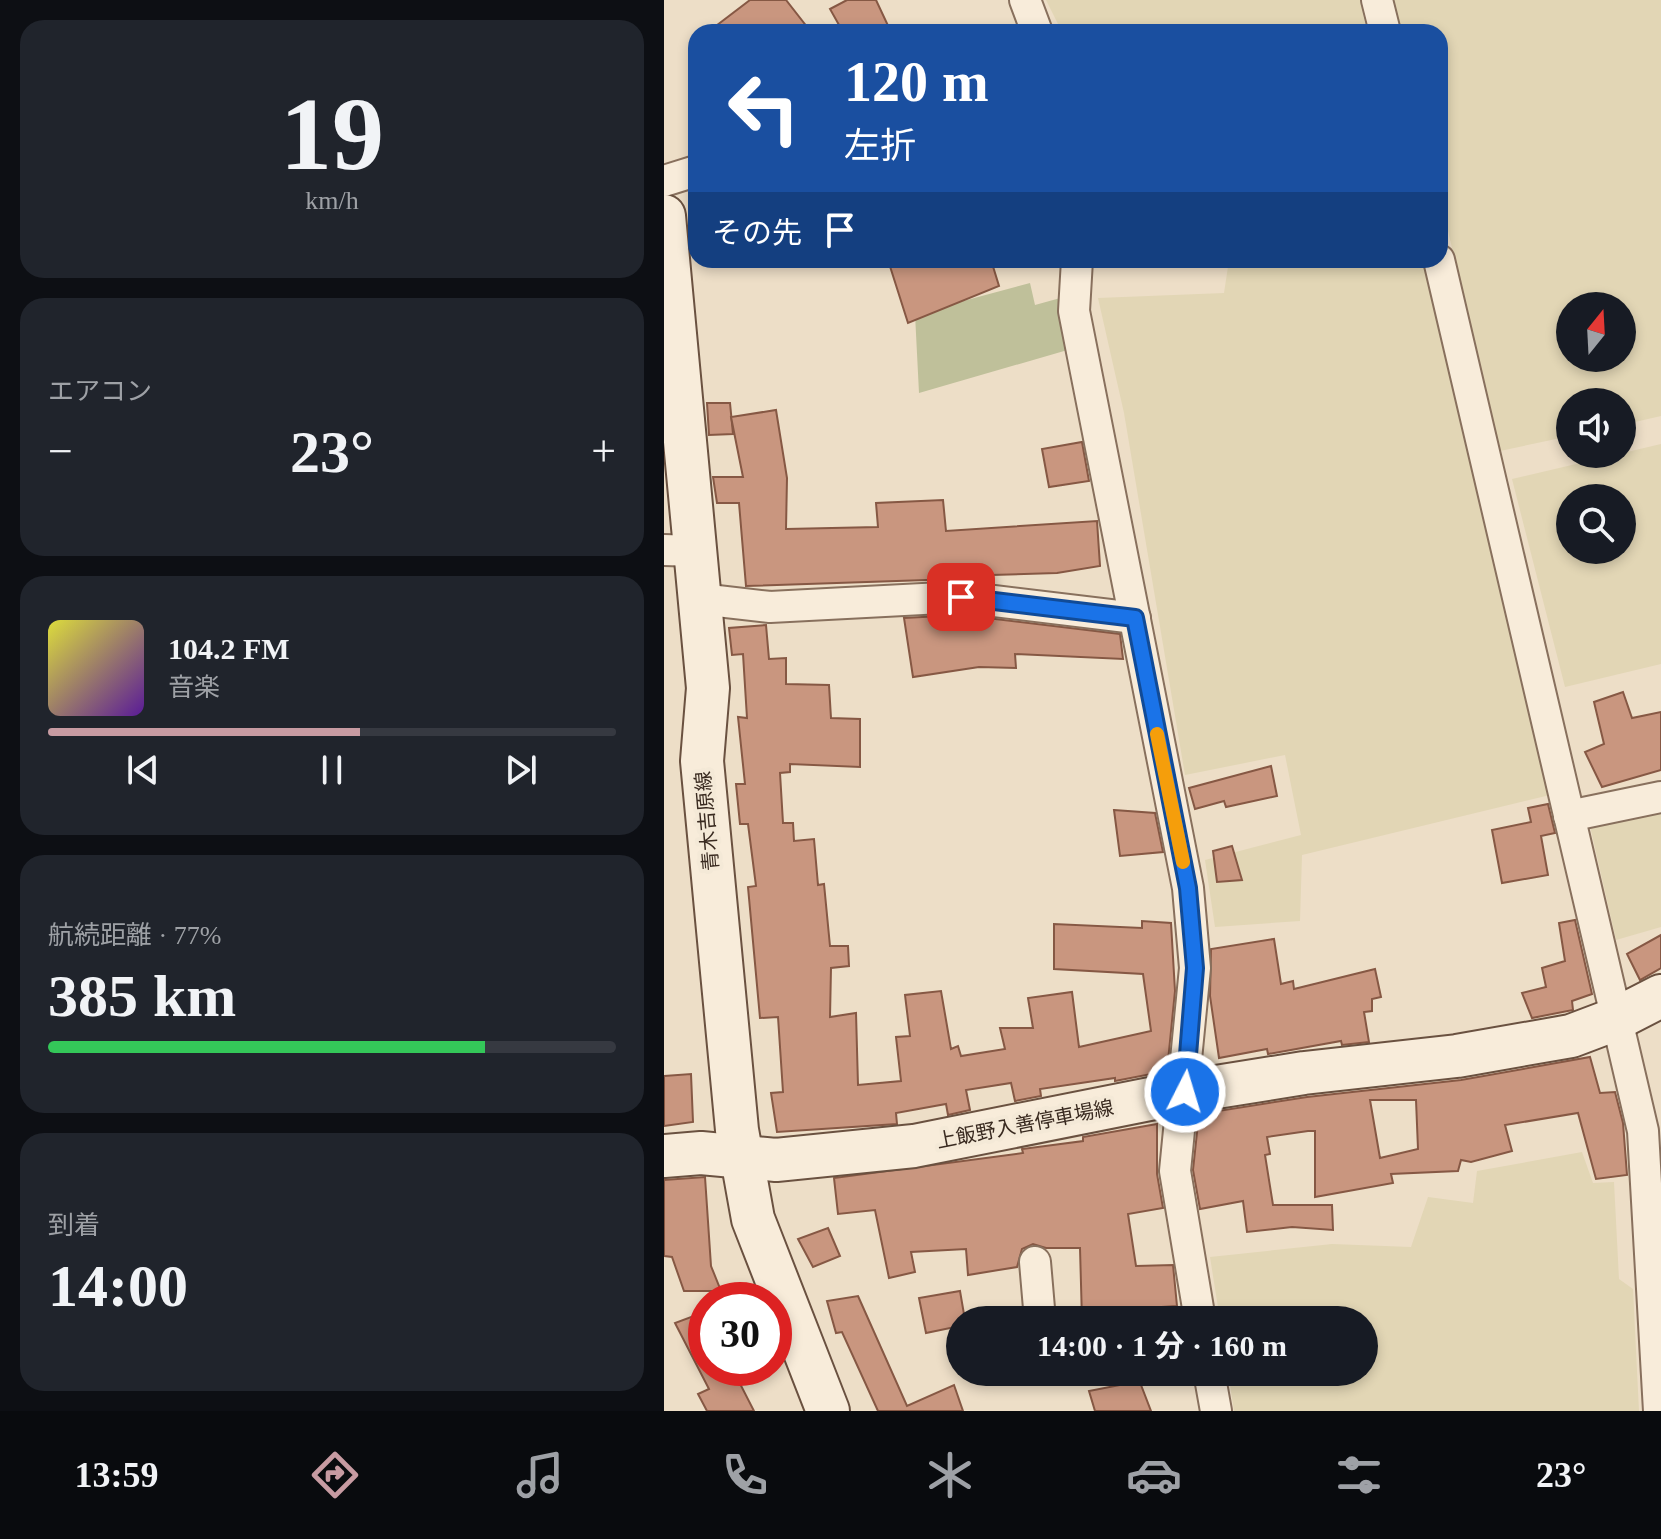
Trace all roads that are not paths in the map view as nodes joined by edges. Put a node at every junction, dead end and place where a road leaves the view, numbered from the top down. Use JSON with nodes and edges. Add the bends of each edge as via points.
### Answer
{"nodes":[{"id":1,"x":1025,"y":0,"type":"edge"},
{"id":2,"x":1377,"y":0,"type":"edge"},
{"id":3,"x":1034,"y":24,"type":"edge"},
{"id":4,"x":1383,"y":24,"type":"edge"},
{"id":5,"x":688,"y":174,"type":"edge"},
{"id":6,"x":664,"y":181,"type":"edge"},
{"id":7,"x":664,"y":216,"type":"edge"},
{"id":8,"x":1077,"y":268,"type":"edge"},
{"id":9,"x":1441,"y":268,"type":"edge"},
{"id":10,"x":680,"y":550,"type":"edge"},
{"id":11,"x":700,"y":599,"type":"junction"},
{"id":12,"x":1135,"y":618,"type":"junction"},
{"id":13,"x":1661,"y":797,"type":"edge"},
{"id":14,"x":1569,"y":816,"type":"junction"},
{"id":15,"x":1661,"y":996,"type":"edge"},
{"id":16,"x":1616,"y":1019,"type":"junction"},
{"id":17,"x":1185,"y":1092,"type":"junction"},
{"id":18,"x":664,"y":1156,"type":"edge"},
{"id":19,"x":743,"y":1158,"type":"junction"},
{"id":20,"x":1035,"y":1262,"type":"dead end"},
{"id":21,"x":1039,"y":1306,"type":"edge"},
{"id":22,"x":1198,"y":1306,"type":"edge"},
{"id":23,"x":1212,"y":1386,"type":"edge"},
{"id":24,"x":828,"y":1411,"type":"edge"},
{"id":25,"x":1216,"y":1411,"type":"edge"},
{"id":26,"x":1659,"y":1411,"type":"edge"}],
"edges":[{"from":1,"to":3,"type":"street"},
{"from":2,"to":4,"type":"street"},
{"from":5,"to":6,"type":"street"},
{"from":7,"to":10,"type":"main road","name":"青木吉原線"},
{"from":8,"to":12,"type":"street","via":[[1074,311]]},
{"from":9,"to":14,"type":"street"},
{"from":10,"to":11,"type":"main road","name":"青木吉原線"},
{"from":11,"to":12,"type":"street","via":[[770,607],[961,597]]},
{"from":11,"to":19,"type":"main road","name":"青木吉原線","via":[[708,688],[702,761],[708,841]]},
{"from":12,"to":17,"type":"street","via":[[1188,888],[1195,968]]},
{"from":13,"to":14,"type":"street"},
{"from":14,"to":16,"type":"street"},
{"from":15,"to":16,"type":"main road","name":"上飯野入善停車場線"},
{"from":16,"to":17,"type":"main road","name":"上飯野入善停車場線","via":[[1571,1036],[1519,1046]]},
{"from":16,"to":26,"type":"street","via":[[1643,1131]]},
{"from":17,"to":19,"type":"main road","name":"上飯野入善停車場線","via":[[914,1146],[776,1160]]},
{"from":17,"to":22,"type":"street","via":[[1175,1171]]},
{"from":18,"to":19,"type":"main road","name":"上飯野入善停車場線"},
{"from":19,"to":24,"type":"main road","name":"青木吉原線","via":[[753,1219]]},
{"from":20,"to":21,"type":"street"},
{"from":23,"to":25,"type":"street"}]}
